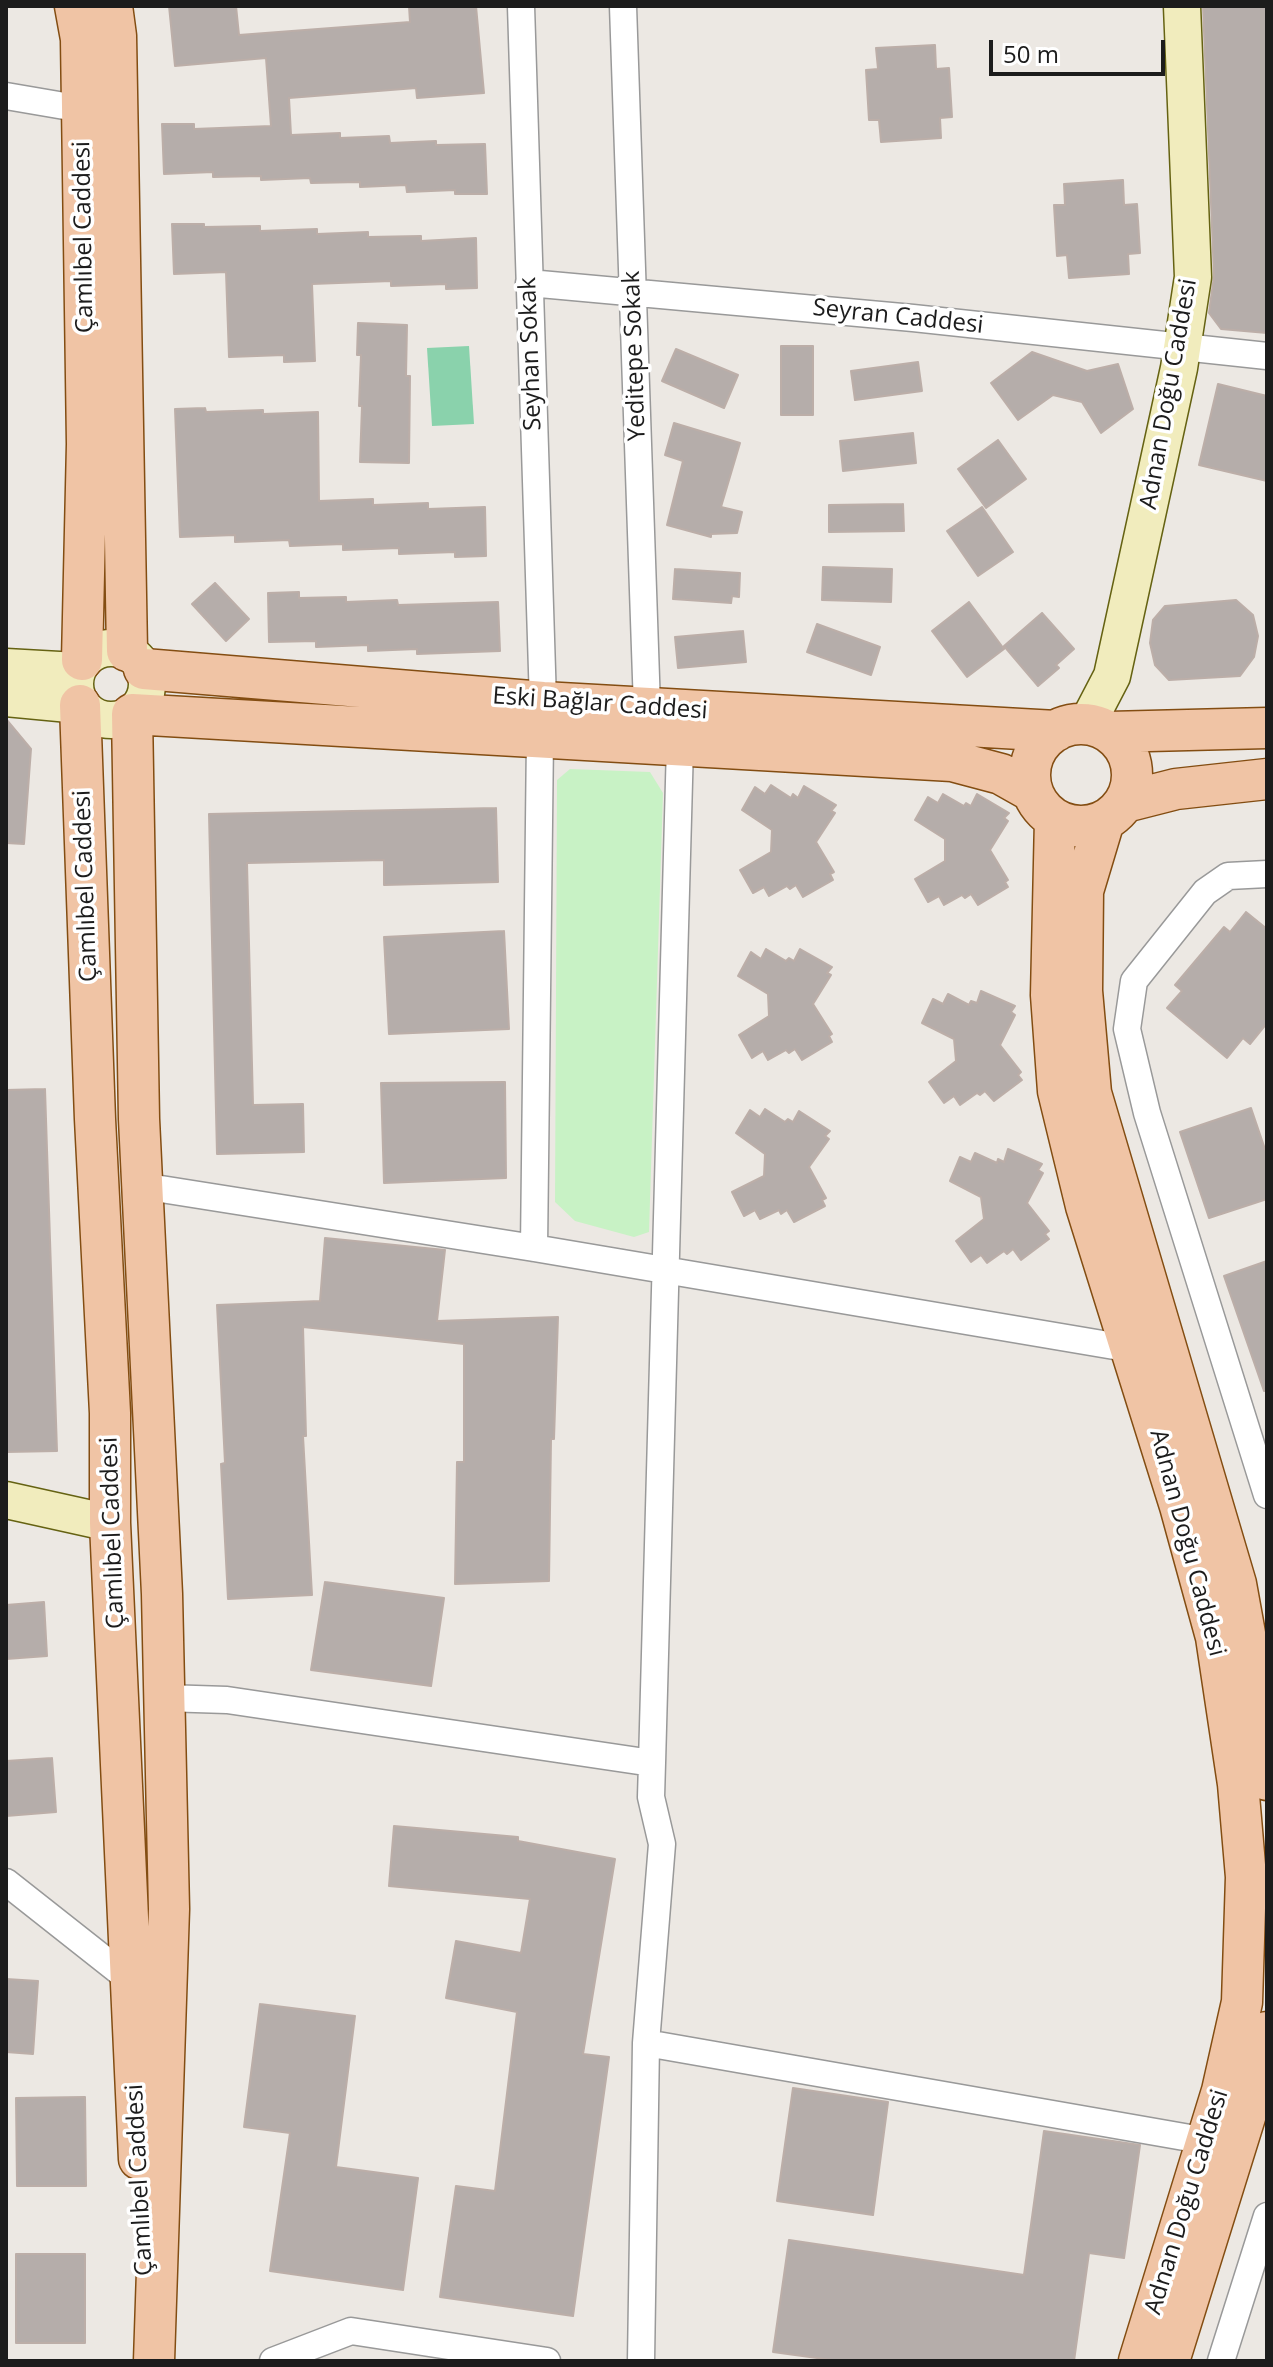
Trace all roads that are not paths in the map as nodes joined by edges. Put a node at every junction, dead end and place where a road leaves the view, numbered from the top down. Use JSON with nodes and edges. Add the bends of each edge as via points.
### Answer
{"nodes":[{"id":1,"x":75,"y":6,"type":"edge"},
{"id":2,"x":112,"y":6,"type":"edge"},
{"id":3,"x":521,"y":6,"type":"edge"},
{"id":4,"x":623,"y":6,"type":"edge"},
{"id":5,"x":1182,"y":6,"type":"edge"},
{"id":6,"x":6,"y":96,"type":"edge"},
{"id":7,"x":82,"y":109,"type":"junction"},
{"id":8,"x":529,"y":283,"type":"junction"},
{"id":9,"x":633,"y":292,"type":"junction"},
{"id":10,"x":1182,"y":349,"type":"junction"},
{"id":11,"x":1267,"y":356,"type":"edge"},
{"id":12,"x":135,"y":660,"type":"junction"},
{"id":13,"x":6,"y":667,"type":"edge"},
{"id":14,"x":80,"y":679,"type":"junction"},
{"id":15,"x":6,"y":698,"type":"edge"},
{"id":16,"x":647,"y":707,"type":"junction"},
{"id":17,"x":132,"y":714,"type":"junction"},
{"id":18,"x":542,"y":719,"type":"junction"},
{"id":19,"x":1267,"y":728,"type":"edge"},
{"id":20,"x":1084,"y":729,"type":"junction"},
{"id":21,"x":680,"y":745,"type":"junction"},
{"id":22,"x":1267,"y":779,"type":"edge"},
{"id":23,"x":1044,"y":806,"type":"junction"},
{"id":24,"x":1114,"y":812,"type":"junction"},
{"id":25,"x":1267,"y":874,"type":"edge"},
{"id":26,"x":142,"y":1186,"type":"junction"},
{"id":27,"x":534,"y":1248,"type":"junction"},
{"id":28,"x":666,"y":1270,"type":"junction"},
{"id":29,"x":1132,"y":1349,"type":"junction"},
{"id":30,"x":1267,"y":1495,"type":"edge"},
{"id":31,"x":6,"y":1500,"type":"edge"},
{"id":32,"x":110,"y":1523,"type":"junction"},
{"id":33,"x":164,"y":1698,"type":"junction"},
{"id":34,"x":1265,"y":1742,"type":"edge"},
{"id":35,"x":652,"y":1763,"type":"junction"},
{"id":36,"x":1267,"y":1780,"type":"edge"},
{"id":37,"x":6,"y":1882,"type":"edge"},
{"id":38,"x":129,"y":1979,"type":"junction"},
{"id":39,"x":1267,"y":2032,"type":"edge"},
{"id":40,"x":646,"y":2043,"type":"junction"},
{"id":41,"x":1207,"y":2141,"type":"junction"},
{"id":42,"x":1267,"y":2216,"type":"edge"},
{"id":43,"x":152,"y":2361,"type":"edge"},
{"id":44,"x":273,"y":2361,"type":"edge"},
{"id":45,"x":547,"y":2361,"type":"edge"},
{"id":46,"x":641,"y":2361,"type":"edge"},
{"id":47,"x":1139,"y":2361,"type":"edge"},
{"id":48,"x":1169,"y":2361,"type":"edge"},
{"id":49,"x":1221,"y":2361,"type":"edge"}],
"edges":[{"from":1,"to":7,"type":"main road","name":"Çamlıbel Caddesi"},
{"from":2,"to":12,"type":"main road"},
{"from":3,"to":8,"type":"street","name":"Seyhan Sokak"},
{"from":4,"to":9,"type":"street","name":"Yeditepe Sokak"},
{"from":5,"to":10,"type":"street","name":"Adnan Doğu Caddesi","via":[[1193,277]]},
{"from":6,"to":7,"type":"street"},
{"from":7,"to":14,"type":"main road","name":"Çamlıbel Caddesi","via":[[87,444]]},
{"from":8,"to":9,"type":"street","name":"Seyran Caddesi"},
{"from":8,"to":18,"type":"street","name":"Seyhan Sokak"},
{"from":9,"to":10,"type":"street","name":"Seyran Caddesi"},
{"from":9,"to":16,"type":"street","name":"Yeditepe Sokak"},
{"from":10,"to":11,"type":"street","name":"Seyran Caddesi"},
{"from":10,"to":20,"type":"street","name":"Adnan Doğu Caddesi","via":[[1112,676]]},
{"from":12,"to":14,"type":"street","via":[[115,648],[102,648]]},
{"from":12,"to":17,"type":"street","via":[[147,681],[141,705]]},
{"from":12,"to":18,"type":"main road","name":"Eski Bağlar Caddesi"},
{"from":13,"to":14,"type":"street"},
{"from":14,"to":15,"type":"street"},
{"from":14,"to":17,"type":"street","via":[[99,719]]},
{"from":14,"to":32,"type":"main road","name":"Çamlıbel Caddesi"},
{"from":16,"to":18,"type":"main road","name":"Eski Bağlar Caddesi"},
{"from":16,"to":20,"type":"main road","name":"Eski Bağlar Caddesi"},
{"from":17,"to":18,"type":"main road","name":"Eski Bağlar Caddesi"},
{"from":17,"to":26,"type":"main road"},
{"from":18,"to":21,"type":"main road","name":"Eski Bağlar Caddesi"},
{"from":18,"to":27,"type":"street","name":"Seyhan Sokak"},
{"from":19,"to":20,"type":"main road","name":"Eski Bağlar Caddesi"},
{"from":20,"to":23,"type":"main road","via":[[1042,742],[1033,757],[1030,775]]},
{"from":20,"to":24,"type":"main road","via":[[1127,751],[1132,777]]},
{"from":21,"to":23,"type":"main road","name":"Eski Bağlar Caddesi","via":[[952,761],[1001,774]]},
{"from":21,"to":28,"type":"street"},
{"from":22,"to":24,"type":"main road","via":[[1176,789]]},
{"from":23,"to":24,"type":"main road","via":[[1071,825],[1088,826]]},
{"from":23,"to":29,"type":"main road","name":"Adnan Doğu Caddesi","via":[[1058,1091],[1086,1206]]},
{"from":24,"to":34,"type":"main road","name":"Adnan Doğu Caddesi","via":[[1083,891],[1082,991],[1091,1093],[1236,1584]]},
{"from":25,"to":30,"type":"street","via":[[1228,876],[1205,892],[1134,981],[1127,1029],[1147,1113]]},
{"from":26,"to":27,"type":"street"},
{"from":26,"to":33,"type":"main road"},
{"from":27,"to":28,"type":"street"},
{"from":28,"to":29,"type":"street"},
{"from":28,"to":35,"type":"street"},
{"from":29,"to":41,"type":"main road","name":"Adnan Doğu Caddesi","via":[[1216,1637],[1238,1784],[1246,1877],[1242,2002]]},
{"from":31,"to":32,"type":"street"},
{"from":32,"to":38,"type":"main road","name":"Çamlıbel Caddesi"},
{"from":33,"to":35,"type":"street","via":[[227,1700]]},
{"from":33,"to":43,"type":"main road","via":[[169,1966]]},
{"from":34,"to":36,"type":"main road","name":"Adnan Doğu Caddesi"},
{"from":35,"to":40,"type":"street","via":[[651,1797],[662,1844]]},
{"from":37,"to":38,"type":"street"},
{"from":38,"to":43,"type":"main road","name":"Çamlıbel Caddesi"},
{"from":39,"to":48,"type":"main road","name":"Adnan Doğu Caddesi"},
{"from":40,"to":41,"type":"street"},
{"from":40,"to":46,"type":"street"},
{"from":41,"to":47,"type":"main road","name":"Adnan Doğu Caddesi"},
{"from":42,"to":49,"type":"street"},
{"from":44,"to":45,"type":"street","via":[[351,2331]]}]}
